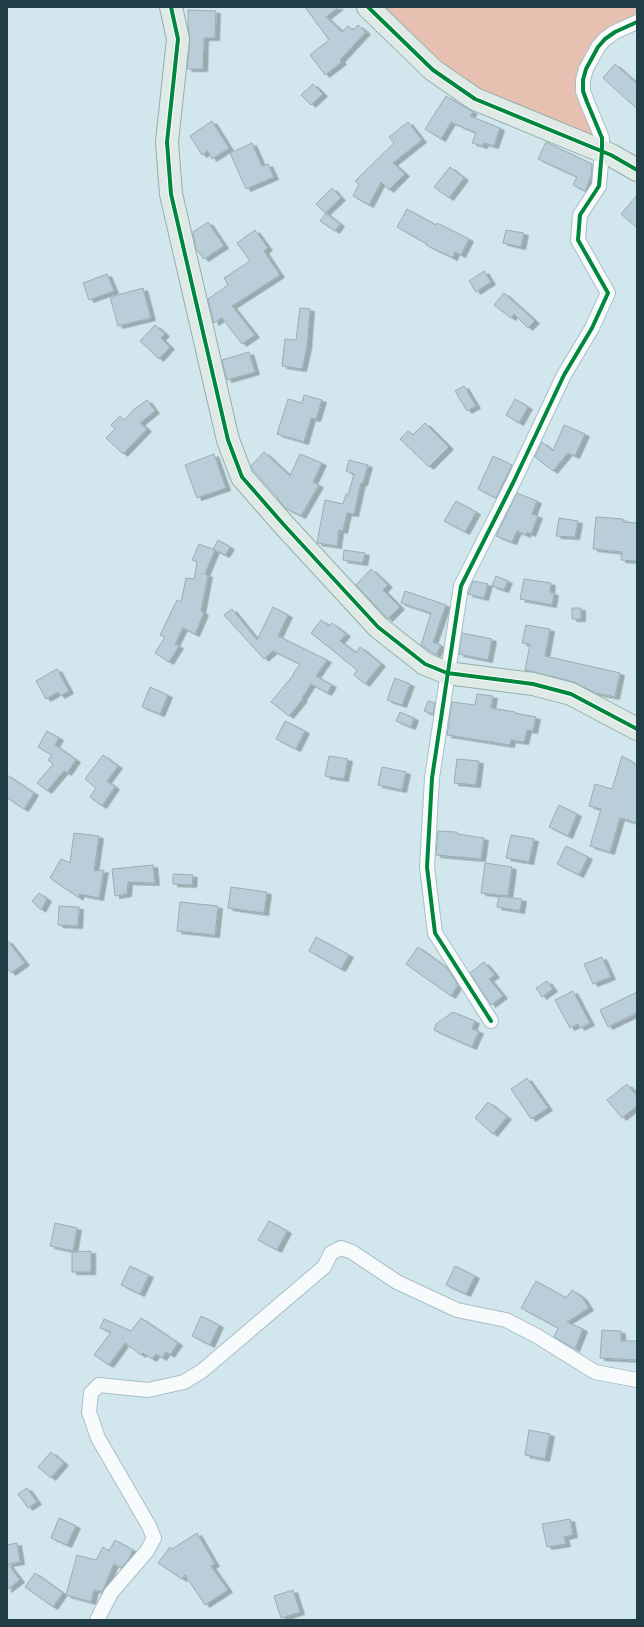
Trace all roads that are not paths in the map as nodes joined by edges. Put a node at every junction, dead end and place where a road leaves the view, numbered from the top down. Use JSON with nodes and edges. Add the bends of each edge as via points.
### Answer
{"nodes":[{"id":1,"x":171,"y":7,"type":"edge"},
{"id":2,"x":368,"y":7,"type":"edge"},
{"id":3,"x":637,"y":22,"type":"edge"},
{"id":4,"x":602,"y":151,"type":"junction"},
{"id":5,"x":637,"y":170,"type":"edge"},
{"id":6,"x":447,"y":673,"type":"junction"},
{"id":7,"x":637,"y":729,"type":"edge"},
{"id":8,"x":491,"y":1021,"type":"dead end"},
{"id":9,"x":637,"y":1380,"type":"edge"},
{"id":10,"x":97,"y":1620,"type":"edge"}],
"edges":[{"from":1,"to":6,"type":"main road","via":[[178,39],[167,142],[171,194],[228,440],[242,476],[378,627],[425,664]]},
{"from":2,"to":4,"type":"main road","via":[[433,70],[475,99]]},
{"from":3,"to":4,"type":"street","via":[[605,39],[586,69],[583,91],[602,138]]},
{"from":4,"to":5,"type":"main road"},
{"from":4,"to":6,"type":"street","via":[[599,186],[580,215],[578,240],[608,293],[592,328],[564,375],[536,437],[461,586]]},
{"from":6,"to":7,"type":"main road","via":[[533,684],[571,694]]},
{"from":6,"to":8,"type":"street","via":[[432,778],[427,867],[435,933]]},
{"from":9,"to":10,"type":"street","via":[[595,1372],[506,1320],[457,1310],[397,1282],[352,1252],[341,1248],[331,1253],[324,1266],[202,1371],[184,1382],[148,1390],[99,1386],[92,1393],[89,1412],[98,1438],[154,1538],[147,1551],[111,1593]]}]}
